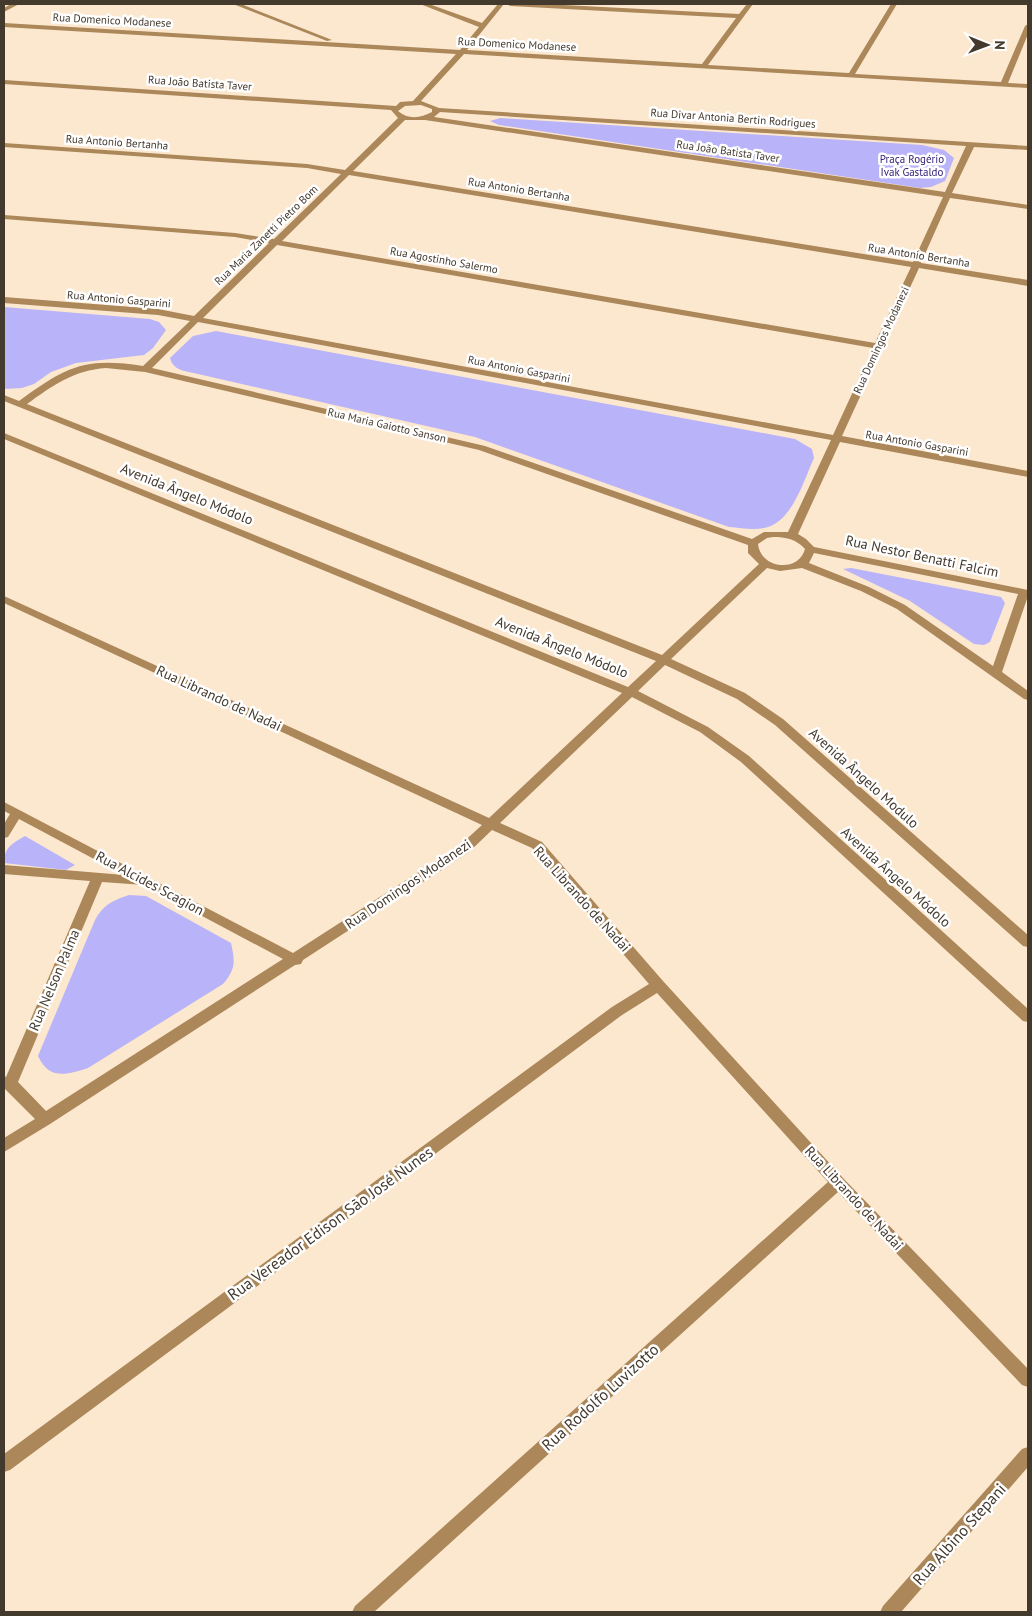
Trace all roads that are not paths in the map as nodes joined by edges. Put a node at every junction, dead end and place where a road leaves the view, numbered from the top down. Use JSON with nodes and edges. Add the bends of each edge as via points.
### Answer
{"nodes":[{"id":1,"x":16,"y":4,"type":"edge"},
{"id":2,"x":236,"y":4,"type":"edge"},
{"id":3,"x":423,"y":4,"type":"edge"},
{"id":4,"x":501,"y":4,"type":"edge"},
{"id":5,"x":510,"y":4,"type":"edge"},
{"id":6,"x":750,"y":4,"type":"edge"},
{"id":7,"x":894,"y":4,"type":"edge"},
{"id":8,"x":4,"y":10,"type":"edge"},
{"id":9,"x":741,"y":16,"type":"junction"},
{"id":10,"x":4,"y":25,"type":"edge"},
{"id":11,"x":483,"y":26,"type":"junction"},
{"id":12,"x":1028,"y":26,"type":"edge"},
{"id":13,"x":296,"y":27,"type":"junction"},
{"id":14,"x":272,"y":41,"type":"junction"},
{"id":15,"x":342,"y":45,"type":"junction"},
{"id":16,"x":462,"y":52,"type":"junction"},
{"id":17,"x":704,"y":66,"type":"junction"},
{"id":18,"x":851,"y":75,"type":"junction"},
{"id":19,"x":4,"y":82,"type":"edge"},
{"id":20,"x":1004,"y":84,"type":"junction"},
{"id":21,"x":1028,"y":86,"type":"edge"},
{"id":22,"x":416,"y":102,"type":"junction"},
{"id":23,"x":396,"y":108,"type":"junction"},
{"id":24,"x":436,"y":110,"type":"junction"},
{"id":25,"x":487,"y":113,"type":"junction"},
{"id":26,"x":404,"y":118,"type":"junction"},
{"id":27,"x":424,"y":118,"type":"junction"},
{"id":28,"x":481,"y":127,"type":"junction"},
{"id":29,"x":971,"y":144,"type":"junction"},
{"id":30,"x":4,"y":145,"type":"edge"},
{"id":31,"x":1028,"y":148,"type":"edge"},
{"id":32,"x":347,"y":172,"type":"junction"},
{"id":33,"x":948,"y":195,"type":"junction"},
{"id":34,"x":1028,"y":207,"type":"edge"},
{"id":35,"x":4,"y":216,"type":"edge"},
{"id":36,"x":276,"y":242,"type":"junction"},
{"id":37,"x":915,"y":266,"type":"junction"},
{"id":38,"x":1028,"y":283,"type":"edge"},
{"id":39,"x":4,"y":300,"type":"edge"},
{"id":40,"x":195,"y":320,"type":"junction"},
{"id":41,"x":878,"y":346,"type":"junction"},
{"id":42,"x":144,"y":369,"type":"junction"},
{"id":43,"x":4,"y":398,"type":"edge"},
{"id":44,"x":21,"y":404,"type":"junction"},
{"id":45,"x":4,"y":436,"type":"edge"},
{"id":46,"x":836,"y":439,"type":"junction"},
{"id":47,"x":1028,"y":474,"type":"edge"},
{"id":48,"x":792,"y":535,"type":"junction"},
{"id":49,"x":753,"y":544,"type":"junction"},
{"id":50,"x":810,"y":548,"type":"junction"},
{"id":51,"x":765,"y":564,"type":"junction"},
{"id":52,"x":802,"y":564,"type":"junction"},
{"id":53,"x":1026,"y":593,"type":"edge"},
{"id":54,"x":4,"y":599,"type":"edge"},
{"id":55,"x":662,"y":660,"type":"junction"},
{"id":56,"x":996,"y":673,"type":"junction"},
{"id":57,"x":631,"y":692,"type":"junction"},
{"id":58,"x":1028,"y":696,"type":"edge"},
{"id":59,"x":4,"y":806,"type":"edge"},
{"id":60,"x":17,"y":813,"type":"junction"},
{"id":61,"x":491,"y":823,"type":"junction"},
{"id":62,"x":4,"y":834,"type":"edge"},
{"id":63,"x":4,"y":868,"type":"edge"},
{"id":64,"x":98,"y":877,"type":"junction"},
{"id":65,"x":148,"y":882,"type":"junction"},
{"id":66,"x":1028,"y":942,"type":"edge"},
{"id":67,"x":296,"y":960,"type":"junction"},
{"id":68,"x":658,"y":985,"type":"junction"},
{"id":69,"x":1028,"y":1017,"type":"edge"},
{"id":70,"x":7,"y":1082,"type":"edge"},
{"id":71,"x":45,"y":1120,"type":"junction"},
{"id":72,"x":4,"y":1146,"type":"edge"},
{"id":73,"x":838,"y":1182,"type":"junction"},
{"id":74,"x":1028,"y":1380,"type":"edge"},
{"id":75,"x":1028,"y":1455,"type":"edge"},
{"id":76,"x":4,"y":1464,"type":"edge"},
{"id":77,"x":361,"y":1612,"type":"edge"},
{"id":78,"x":889,"y":1612,"type":"edge"}],
"edges":[{"from":1,"to":8,"type":"street"},
{"from":2,"to":13,"type":"street"},
{"from":3,"to":11,"type":"street"},
{"from":4,"to":11,"type":"street"},
{"from":5,"to":9,"type":"street"},
{"from":6,"to":9,"type":"street"},
{"from":7,"to":18,"type":"street"},
{"from":9,"to":17,"type":"street"},
{"from":10,"to":14,"type":"street","name":"Rua Domenico Modanese"},
{"from":11,"to":16,"type":"street"},
{"from":12,"to":20,"type":"street"},
{"from":13,"to":14,"type":"street"},
{"from":13,"to":15,"type":"street"},
{"from":14,"to":15,"type":"street","name":"Rua Domenico Modanese"},
{"from":15,"to":16,"type":"street","name":"Rua Domenico Modanese"},
{"from":16,"to":17,"type":"street","name":"Rua Domenico Modanese"},
{"from":16,"to":22,"type":"street"},
{"from":17,"to":18,"type":"street","name":"Rua Domenico Modanese"},
{"from":18,"to":20,"type":"street","name":"Rua Domenico Modanese"},
{"from":19,"to":23,"type":"street","name":"Rua João Batista Taver"},
{"from":20,"to":21,"type":"street","name":"Rua Domenico Modanese"},
{"from":22,"to":23,"type":"street"},
{"from":22,"to":24,"type":"street","name":"Rua Divar Antonia Bertin Rodrigues","via":[[428,104]]},
{"from":23,"to":26,"type":"street","via":[[395,114]]},
{"from":24,"to":25,"type":"street","name":"Rua Divar Antonia Bertin Rodrigues"},
{"from":24,"to":27,"type":"street"},
{"from":25,"to":28,"type":"street"},
{"from":25,"to":29,"type":"street","name":"Rua Divar Antonia Bertin Rodrigues"},
{"from":26,"to":27,"type":"street","name":"Rua João Batista Taver"},
{"from":26,"to":32,"type":"street","name":"Rua Maria Zanetti Pietro Bom"},
{"from":27,"to":28,"type":"street","name":"Rua João Batista Taver"},
{"from":28,"to":33,"type":"street","name":"Rua João Batista Taver"},
{"from":29,"to":31,"type":"street","name":"Rua Divar Antonia Bertin Rodrigues"},
{"from":29,"to":33,"type":"street","name":"Rua Domingos Modanezi"},
{"from":30,"to":32,"type":"street","name":"Rua Antonio Bertanha","via":[[307,166]]},
{"from":32,"to":36,"type":"street","name":"Rua Maria Zanetti Pietro Bom"},
{"from":32,"to":37,"type":"street","name":"Rua Antonio Bertanha"},
{"from":33,"to":34,"type":"street","name":"Rua João Batista Taver"},
{"from":33,"to":37,"type":"street","name":"Rua Domingos Modanezi"},
{"from":35,"to":36,"type":"street","name":"Rua Agostinho Salermo","via":[[235,235]]},
{"from":36,"to":40,"type":"street","name":"Rua Maria Zanetti Pietro Bom"},
{"from":36,"to":41,"type":"street","name":"Rua Agostinho Salermo"},
{"from":37,"to":38,"type":"street","name":"Rua Antonio Bertanha"},
{"from":37,"to":41,"type":"street","name":"Rua Domingos Modanezi"},
{"from":39,"to":40,"type":"street","name":"Rua Antonio Gasparini","via":[[158,312]]},
{"from":40,"to":42,"type":"street","name":"Rua Maria Zanetti Pietro Bom"},
{"from":40,"to":46,"type":"street","name":"Rua Antonio Gasparini"},
{"from":41,"to":46,"type":"street","name":"Rua Domingos Modanezi"},
{"from":42,"to":44,"type":"street","name":"Rua Maria Gaiotto Sanson","via":[[102,364],[81,367],[63,374]]},
{"from":42,"to":49,"type":"street","name":"Rua Maria Gaiotto Sanson","via":[[482,448]]},
{"from":43,"to":44,"type":"street","name":"Avenida Ângelo Módolo"},
{"from":44,"to":55,"type":"street","name":"Avenida Ângelo Módolo"},
{"from":45,"to":57,"type":"street","name":"Avenida Ângelo Módolo"},
{"from":46,"to":47,"type":"street","name":"Rua Antonio Gasparini"},
{"from":46,"to":48,"type":"street","name":"Rua Domingos Modanezi"},
{"from":48,"to":49,"type":"street","via":[[764,535]]},
{"from":48,"to":50,"type":"street"},
{"from":49,"to":51,"type":"street","via":[[753,554]]},
{"from":50,"to":52,"type":"street","via":[[808,559]]},
{"from":50,"to":53,"type":"street","name":"Rua Nestor Benatti Falcim"},
{"from":51,"to":52,"type":"street","via":[[785,568]]},
{"from":51,"to":55,"type":"street","name":"Rua Domingos Modanezi"},
{"from":52,"to":56,"type":"street","via":[[902,607]]},
{"from":53,"to":56,"type":"street"},
{"from":54,"to":61,"type":"street","name":"Rua Librando de Nadai"},
{"from":55,"to":57,"type":"street","name":"Rua Domingos Modanezi"},
{"from":55,"to":66,"type":"street","name":"Avenida Ângelo Modulo","via":[[741,696],[779,722]]},
{"from":56,"to":58,"type":"street"},
{"from":57,"to":61,"type":"street","name":"Rua Domingos Modanezi"},
{"from":57,"to":69,"type":"street","name":"Avenida Ângelo Módolo","via":[[721,738]]},
{"from":59,"to":60,"type":"street","name":"Rua Alcides Scagion"},
{"from":60,"to":62,"type":"street"},
{"from":60,"to":65,"type":"street","name":"Rua Alcides Scagion"},
{"from":61,"to":67,"type":"street","name":"Rua Domingos Modanezi","via":[[464,850]]},
{"from":61,"to":68,"type":"street","name":"Rua Librando de Nadai","via":[[537,845]]},
{"from":63,"to":64,"type":"street"},
{"from":64,"to":65,"type":"street"},
{"from":64,"to":70,"type":"street","name":"Rua Nelson Palma"},
{"from":65,"to":67,"type":"street","name":"Rua Alcides Scagion"},
{"from":67,"to":71,"type":"street","name":"Rua Domingos Modanezi"},
{"from":68,"to":73,"type":"street","name":"Rua Librando de Nadai"},
{"from":68,"to":76,"type":"street","name":"Rua Vereador Edison São José Nunes","via":[[618,1011]]},
{"from":70,"to":71,"type":"street"},
{"from":71,"to":72,"type":"street","name":"Rua Domingos Modanezi"},
{"from":73,"to":74,"type":"street","name":"Rua Librando de Nadai"},
{"from":73,"to":77,"type":"street","name":"Rua Rodolfo Luvizotto"},
{"from":75,"to":78,"type":"street","name":"Rua Albino Stepani"}]}
